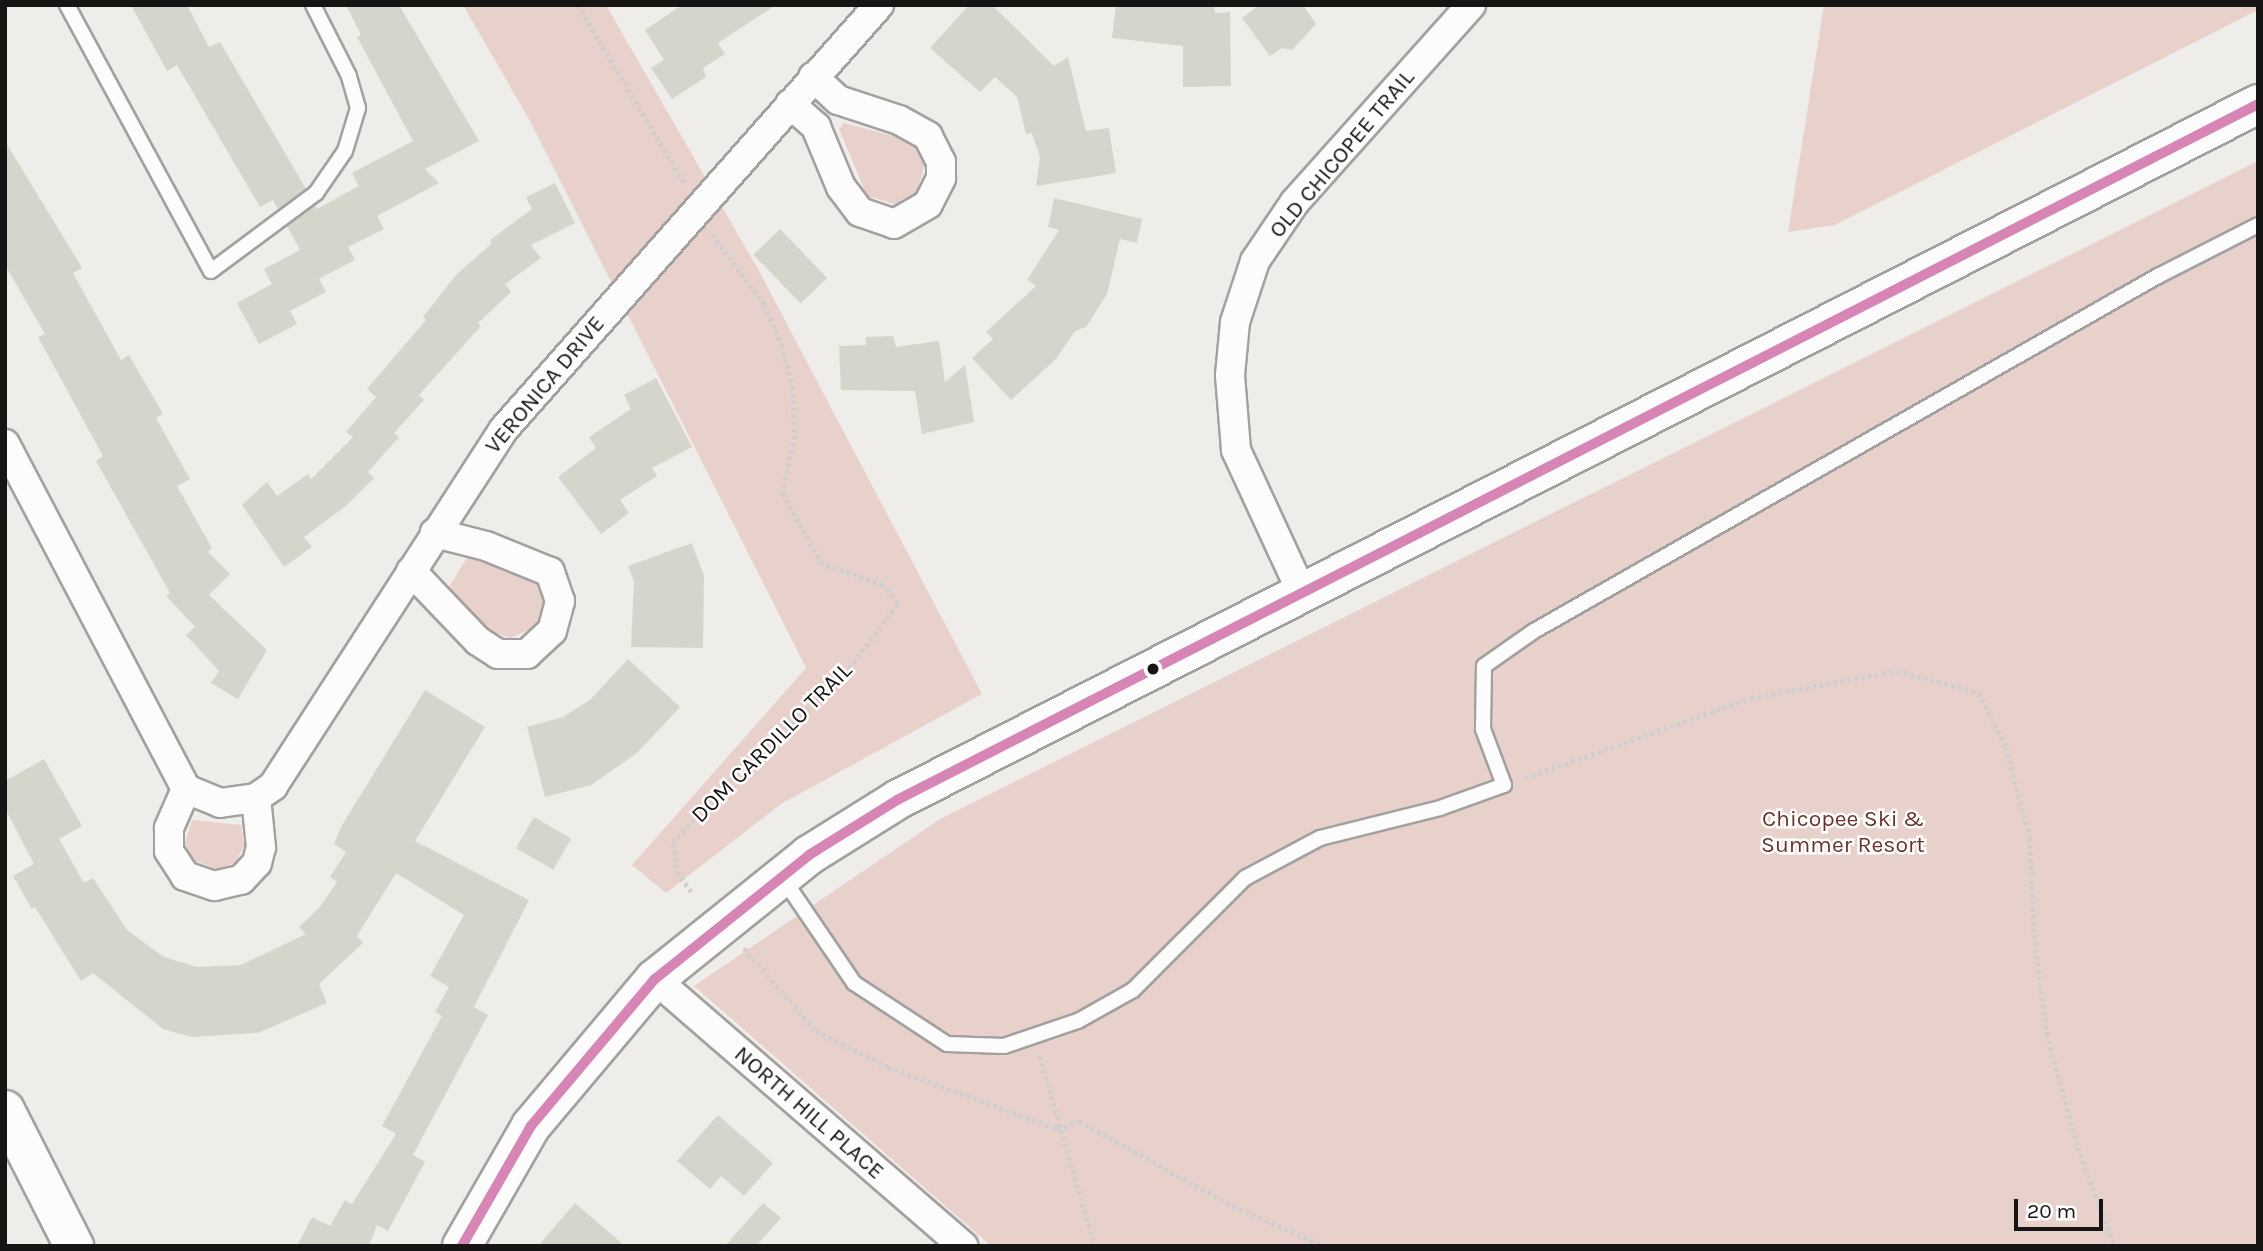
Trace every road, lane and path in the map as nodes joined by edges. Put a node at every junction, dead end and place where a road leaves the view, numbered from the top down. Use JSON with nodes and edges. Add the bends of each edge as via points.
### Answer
{"nodes":[{"id":1,"x":68,"y":5,"type":"edge"},
{"id":2,"x":313,"y":5,"type":"edge"},
{"id":3,"x":578,"y":5,"type":"edge"},
{"id":4,"x":879,"y":5,"type":"edge"},
{"id":5,"x":1471,"y":5,"type":"edge"},
{"id":6,"x":813,"y":77,"type":"junction"},
{"id":7,"x":790,"y":104,"type":"junction"},
{"id":8,"x":2258,"y":104,"type":"edge"},
{"id":9,"x":685,"y":184,"type":"dead end"},
{"id":10,"x":2258,"y":225,"type":"edge"},
{"id":11,"x":710,"y":231,"type":"dead end"},
{"id":12,"x":5,"y":444,"type":"edge"},
{"id":13,"x":435,"y":533,"type":"junction"},
{"id":14,"x":411,"y":571,"type":"junction"},
{"id":15,"x":1303,"y":595,"type":"junction"},
{"id":16,"x":1504,"y":785,"type":"junction"},
{"id":17,"x":186,"y":789,"type":"junction"},
{"id":18,"x":256,"y":798,"type":"junction"},
{"id":19,"x":782,"y":876,"type":"junction"},
{"id":20,"x":691,"y":892,"type":"dead end"},
{"id":21,"x":737,"y":941,"type":"dead end"},
{"id":22,"x":655,"y":979,"type":"junction"},
{"id":23,"x":1034,"y":1035,"type":"junction"},
{"id":24,"x":5,"y":1110,"type":"edge"},
{"id":25,"x":1057,"y":1129,"type":"junction"},
{"id":26,"x":74,"y":1246,"type":"edge"},
{"id":27,"x":462,"y":1246,"type":"edge"},
{"id":28,"x":963,"y":1246,"type":"edge"},
{"id":29,"x":1095,"y":1246,"type":"edge"},
{"id":30,"x":1324,"y":1246,"type":"edge"},
{"id":31,"x":2115,"y":1246,"type":"edge"}],
"edges":[{"from":1,"to":2,"type":"lane","via":[[211,271],[316,193],[345,151],[358,108],[349,76]]},
{"from":3,"to":9,"type":"path"},
{"from":4,"to":6,"type":"street","name":"VERONICA DRIVE"},
{"from":5,"to":15,"type":"street","name":"OLD CHICOPEE TRAIL","via":[[1296,202],[1255,261],[1235,322],[1230,375],[1236,450]]},
{"from":6,"to":7,"type":"street","name":"VERONICA DRIVE"},
{"from":6,"to":7,"type":"street","via":[[838,100],[899,120],[928,136],[937,148],[941,178],[928,204],[894,224],[860,212],[841,187],[816,127]]},
{"from":7,"to":13,"type":"street","name":"VERONICA DRIVE","via":[[504,429]]},
{"from":8,"to":15,"type":"main road"},
{"from":10,"to":16,"type":"lane","via":[[2158,276],[1534,631],[1484,666],[1483,729]]},
{"from":11,"to":20,"type":"path","name":"DOM CARDILLO TRAIL","via":[[764,305],[782,347],[793,389],[794,439],[782,494],[822,564],[883,585],[898,603],[845,674],[719,791],[673,843],[678,875]]},
{"from":12,"to":17,"type":"street"},
{"from":13,"to":14,"type":"street","name":"VERONICA DRIVE"},
{"from":13,"to":14,"type":"street","via":[[486,545],[550,572],[561,601],[552,631],[527,654],[498,654],[478,641]]},
{"from":14,"to":18,"type":"street","name":"VERONICA DRIVE","via":[[273,786]]},
{"from":15,"to":19,"type":"main road","via":[[897,800]]},
{"from":16,"to":23,"type":"lane","via":[[1440,808],[1320,838],[1245,878],[1133,990],[1078,1021]]},
{"from":16,"to":31,"type":"path","via":[[1751,698],[1897,671],[1979,692],[2006,747],[2030,838],[2034,935],[2047,1034],[2078,1149]]},
{"from":17,"to":18,"type":"street","via":[[220,803]]},
{"from":17,"to":18,"type":"street","via":[[169,828],[169,851],[185,876],[214,886],[241,880],[257,863],[261,847]]},
{"from":19,"to":22,"type":"main road"},
{"from":19,"to":23,"type":"lane","via":[[854,983],[935,1037],[947,1044],[1004,1046]]},
{"from":21,"to":25,"type":"path","via":[[816,1031],[888,1068]]},
{"from":22,"to":27,"type":"main road","via":[[531,1126]]},
{"from":22,"to":28,"type":"street","name":"NORTH HILL PLACE"},
{"from":23,"to":25,"type":"path"},
{"from":24,"to":26,"type":"main road"},
{"from":25,"to":29,"type":"path"},
{"from":25,"to":30,"type":"path","via":[[1079,1121],[1233,1206]]}]}
